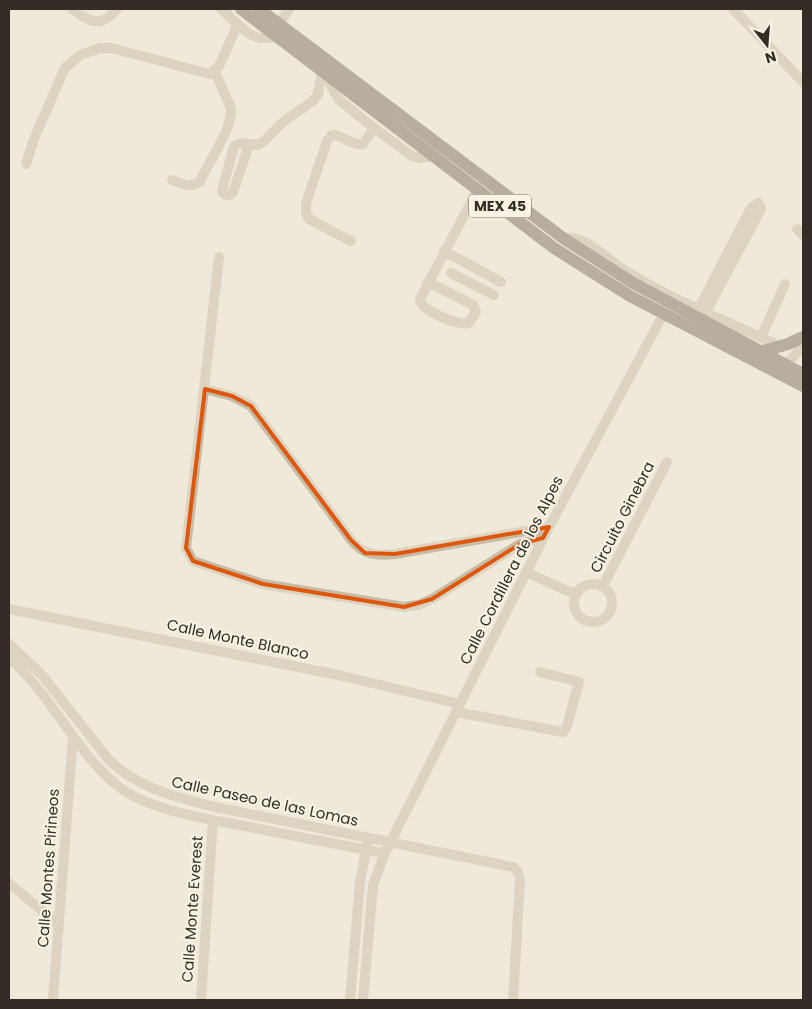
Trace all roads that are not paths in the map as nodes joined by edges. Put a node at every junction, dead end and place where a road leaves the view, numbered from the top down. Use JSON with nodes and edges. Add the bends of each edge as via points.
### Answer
{"nodes":[{"id":1,"x":72,"y":9,"type":"edge"},
{"id":2,"x":117,"y":9,"type":"edge"},
{"id":3,"x":221,"y":9,"type":"edge"},
{"id":4,"x":241,"y":9,"type":"edge"},
{"id":5,"x":259,"y":9,"type":"edge"},
{"id":6,"x":289,"y":9,"type":"edge"},
{"id":7,"x":733,"y":9,"type":"edge"},
{"id":8,"x":238,"y":24,"type":"junction"},
{"id":9,"x":277,"y":30,"type":"junction"},
{"id":10,"x":215,"y":72,"type":"junction"},
{"id":11,"x":324,"y":72,"type":"junction"},
{"id":12,"x":803,"y":82,"type":"edge"},
{"id":13,"x":374,"y":128,"type":"junction"},
{"id":14,"x":249,"y":145,"type":"junction"},
{"id":15,"x":434,"y":156,"type":"junction"},
{"id":16,"x":26,"y":164,"type":"dead end"},
{"id":17,"x":172,"y":180,"type":"dead end"},
{"id":18,"x":478,"y":189,"type":"junction"},
{"id":19,"x":563,"y":238,"type":"junction"},
{"id":20,"x":351,"y":242,"type":"dead end"},
{"id":21,"x":444,"y":252,"type":"junction"},
{"id":22,"x":219,"y":257,"type":"dead end"},
{"id":23,"x":481,"y":271,"type":"junction"},
{"id":24,"x":451,"y":273,"type":"dead end"},
{"id":25,"x":428,"y":282,"type":"junction"},
{"id":26,"x":501,"y":282,"type":"dead end"},
{"id":27,"x":473,"y":284,"type":"junction"},
{"id":28,"x":785,"y":284,"type":"dead end"},
{"id":29,"x":494,"y":295,"type":"dead end"},
{"id":30,"x":464,"y":300,"type":"junction"},
{"id":31,"x":702,"y":310,"type":"junction"},
{"id":32,"x":664,"y":313,"type":"junction"},
{"id":33,"x":761,"y":337,"type":"junction"},
{"id":34,"x":803,"y":337,"type":"edge"},
{"id":35,"x":803,"y":346,"type":"edge"},
{"id":36,"x":781,"y":347,"type":"junction"},
{"id":37,"x":755,"y":355,"type":"junction"},
{"id":38,"x":782,"y":370,"type":"junction"},
{"id":39,"x":799,"y":374,"type":"edge"},
{"id":40,"x":803,"y":386,"type":"edge"},
{"id":41,"x":205,"y":389,"type":"junction"},
{"id":42,"x":667,"y":462,"type":"dead end"},
{"id":43,"x":549,"y":527,"type":"junction"},
{"id":44,"x":543,"y":538,"type":"junction"},
{"id":45,"x":526,"y":572,"type":"junction"},
{"id":46,"x":603,"y":586,"type":"junction"},
{"id":47,"x":576,"y":595,"type":"junction"},
{"id":48,"x":9,"y":609,"type":"edge"},
{"id":49,"x":9,"y":644,"type":"edge"},
{"id":50,"x":9,"y":658,"type":"edge"},
{"id":51,"x":540,"y":672,"type":"dead end"},
{"id":52,"x":458,"y":708,"type":"junction"},
{"id":53,"x":73,"y":738,"type":"junction"},
{"id":54,"x":214,"y":820,"type":"junction"},
{"id":55,"x":369,"y":839,"type":"junction"},
{"id":56,"x":390,"y":843,"type":"junction"},
{"id":57,"x":366,"y":850,"type":"junction"},
{"id":58,"x":385,"y":853,"type":"junction"},
{"id":59,"x":9,"y":883,"type":"edge"},
{"id":60,"x":59,"y":925,"type":"junction"},
{"id":61,"x":53,"y":1000,"type":"edge"},
{"id":62,"x":201,"y":1000,"type":"edge"},
{"id":63,"x":350,"y":1000,"type":"edge"},
{"id":64,"x":363,"y":1000,"type":"edge"},
{"id":65,"x":513,"y":1000,"type":"edge"}],
"edges":[{"from":1,"to":2,"type":"street","via":[[88,21],[99,22]]},
{"from":3,"to":8,"type":"street"},
{"from":4,"to":9,"type":"main road","number":"MEX 45"},
{"from":5,"to":9,"type":"main road","number":"MEX 45"},
{"from":6,"to":9,"type":"street"},
{"from":7,"to":12,"type":"street"},
{"from":8,"to":9,"type":"street","via":[[261,40]]},
{"from":8,"to":10,"type":"street"},
{"from":9,"to":11,"type":"main road","number":"MEX 45"},
{"from":9,"to":19,"type":"main road","number":"MEX 45"},
{"from":10,"to":16,"type":"street","via":[[200,72],[111,48],[80,54],[65,68]]},
{"from":10,"to":17,"type":"street","via":[[231,108],[223,138],[200,182],[187,186]]},
{"from":11,"to":13,"type":"street","via":[[338,99]]},
{"from":11,"to":14,"type":"street","via":[[313,101],[284,121],[263,142]]},
{"from":11,"to":15,"type":"main road","number":"MEX 45"},
{"from":13,"to":15,"type":"street","via":[[412,156]]},
{"from":13,"to":20,"type":"street","via":[[363,144],[357,145],[341,135],[326,141],[306,203],[309,219]]},
{"from":14,"to":14,"type":"street","via":[[241,143],[234,146],[222,190],[224,194],[234,192]]},
{"from":15,"to":18,"type":"main road","number":"MEX 45"},
{"from":18,"to":21,"type":"street"},
{"from":18,"to":32,"type":"main road","number":"MEX 45","via":[[554,248],[630,296]]},
{"from":19,"to":31,"type":"street","via":[[579,239],[624,270]]},
{"from":19,"to":37,"type":"main road","number":"MEX 45"},
{"from":21,"to":23,"type":"street"},
{"from":21,"to":25,"type":"street"},
{"from":22,"to":41,"type":"street"},
{"from":23,"to":26,"type":"street"},
{"from":23,"to":27,"type":"street"},
{"from":24,"to":27,"type":"street"},
{"from":25,"to":30,"type":"street"},
{"from":25,"to":30,"type":"street","via":[[420,299],[424,308],[466,324],[476,312],[473,305]]},
{"from":27,"to":29,"type":"street"},
{"from":27,"to":30,"type":"street"},
{"from":28,"to":33,"type":"street"},
{"from":31,"to":31,"type":"street","via":[[760,211],[758,203],[751,208]]},
{"from":31,"to":33,"type":"street"},
{"from":32,"to":37,"type":"main road","number":"MEX 45"},
{"from":32,"to":43,"type":"street","name":"Calle Cordillera de los Alpes"},
{"from":33,"to":36,"type":"street"},
{"from":34,"to":36,"type":"main road"},
{"from":35,"to":38,"type":"street"},
{"from":36,"to":37,"type":"main road"},
{"from":37,"to":38,"type":"main road","number":"MEX 45"},
{"from":37,"to":39,"type":"main road","via":[[762,373],[774,381]]},
{"from":38,"to":39,"type":"main road","number":"MEX 45"},
{"from":39,"to":40,"type":"main road","number":"MEX 45"},
{"from":41,"to":43,"type":"street","via":[[232,396],[251,406],[351,540],[365,553],[404,553]]},
{"from":41,"to":44,"type":"street","via":[[186,548],[193,561],[263,584],[404,607],[432,599],[520,544]]},
{"from":42,"to":46,"type":"street","name":"Circuito Ginebra"},
{"from":43,"to":44,"type":"street","name":"Calle Cordillera de los Alpes"},
{"from":44,"to":45,"type":"street","name":"Calle Cordillera de los Alpes"},
{"from":45,"to":47,"type":"street"},
{"from":45,"to":52,"type":"street","name":"Calle Cordillera de los Alpes"},
{"from":46,"to":47,"type":"street","name":"Circuito Ginebra","via":[[589,584]]},
{"from":46,"to":47,"type":"street","name":"Circuito Ginebra","via":[[610,594],[612,606],[607,615],[597,621],[580,616],[575,606]]},
{"from":48,"to":52,"type":"street","name":"Calle Monte Blanco","via":[[338,675]]},
{"from":49,"to":55,"type":"street","name":"Calle Paseo de las Lomas","via":[[42,675],[110,760],[145,786],[215,807]]},
{"from":50,"to":53,"type":"street","name":"Calle Paseo de las Lomas","via":[[33,681]]},
{"from":51,"to":52,"type":"street","name":"Calle Monte Blanco","via":[[579,682],[568,726],[563,732]]},
{"from":52,"to":56,"type":"street","name":"Calle Cordillera de los Alpes"},
{"from":53,"to":54,"type":"street","name":"Calle Paseo de las Lomas","via":[[95,765],[129,793],[157,805]]},
{"from":53,"to":60,"type":"street","name":"Calle Montes Pirineos"},
{"from":54,"to":57,"type":"street","name":"Calle Paseo de las Lomas"},
{"from":54,"to":62,"type":"street","name":"Calle Monte Everest"},
{"from":55,"to":56,"type":"street","name":"Calle Paseo de las Lomas"},
{"from":55,"to":57,"type":"street","name":"Calle Paseo de las Lomas"},
{"from":56,"to":58,"type":"street"},
{"from":56,"to":65,"type":"street","name":"Calle Paseo de las Lomas","via":[[506,864],[518,872]]},
{"from":57,"to":58,"type":"street","name":"Calle Paseo de las Lomas"},
{"from":57,"to":63,"type":"street","name":"Calle Paseo de las Lomas","via":[[360,882]]},
{"from":58,"to":64,"type":"street","via":[[374,885]]},
{"from":59,"to":60,"type":"street"},
{"from":60,"to":61,"type":"street","name":"Calle Montes Pirineos"}]}
